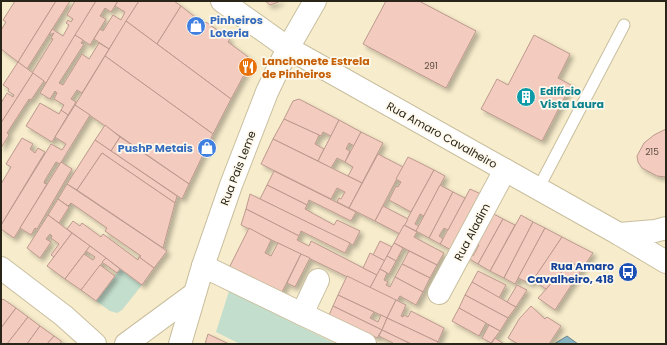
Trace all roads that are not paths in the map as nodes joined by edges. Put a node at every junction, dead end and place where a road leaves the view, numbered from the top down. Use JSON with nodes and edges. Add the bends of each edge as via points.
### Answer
{"nodes":[{"id":1,"x":222,"y":1,"type":"edge"},
{"id":2,"x":315,"y":1,"type":"edge"},
{"id":3,"x":624,"y":25,"type":"dead end"},
{"id":4,"x":288,"y":48,"type":"junction"},
{"id":5,"x":505,"y":170,"type":"junction"},
{"id":6,"x":538,"y":189,"type":"junction"},
{"id":7,"x":666,"y":228,"type":"edge"},
{"id":8,"x":619,"y":234,"type":"junction"},
{"id":9,"x":666,"y":262,"type":"edge"},
{"id":10,"x":202,"y":266,"type":"junction"},
{"id":11,"x":1,"y":268,"type":"edge"},
{"id":12,"x":318,"y":280,"type":"dead end"},
{"id":13,"x":439,"y":293,"type":"dead end"},
{"id":14,"x":194,"y":294,"type":"junction"},
{"id":15,"x":302,"y":314,"type":"junction"},
{"id":16,"x":95,"y":344,"type":"edge"},
{"id":17,"x":126,"y":344,"type":"edge"},
{"id":18,"x":180,"y":344,"type":"edge"},
{"id":19,"x":365,"y":344,"type":"edge"}],
"edges":[{"from":1,"to":4,"type":"street","name":"Rua Amaro Cavalheiro"},
{"from":2,"to":4,"type":"street","name":"Rua Pais Leme"},
{"from":3,"to":6,"type":"lane"},
{"from":4,"to":5,"type":"street","name":"Rua Amaro Cavalheiro"},
{"from":4,"to":10,"type":"street","name":"Rua Pais Leme","via":[[267,92]]},
{"from":5,"to":6,"type":"street","name":"Rua Amaro Cavalheiro"},
{"from":5,"to":13,"type":"street","name":"Rua Aladim"},
{"from":6,"to":8,"type":"street","name":"Rua Amaro Cavalheiro"},
{"from":7,"to":8,"type":"street"},
{"from":8,"to":9,"type":"street","name":"Rua Amaro Cavalheiro"},
{"from":10,"to":14,"type":"street","name":"Rua Pais Leme"},
{"from":10,"to":15,"type":"street"},
{"from":11,"to":16,"type":"street","via":[[64,316]]},
{"from":12,"to":15,"type":"street"},
{"from":14,"to":17,"type":"street"},
{"from":14,"to":18,"type":"street","name":"Rua Pais Leme"},
{"from":15,"to":19,"type":"street"}]}
